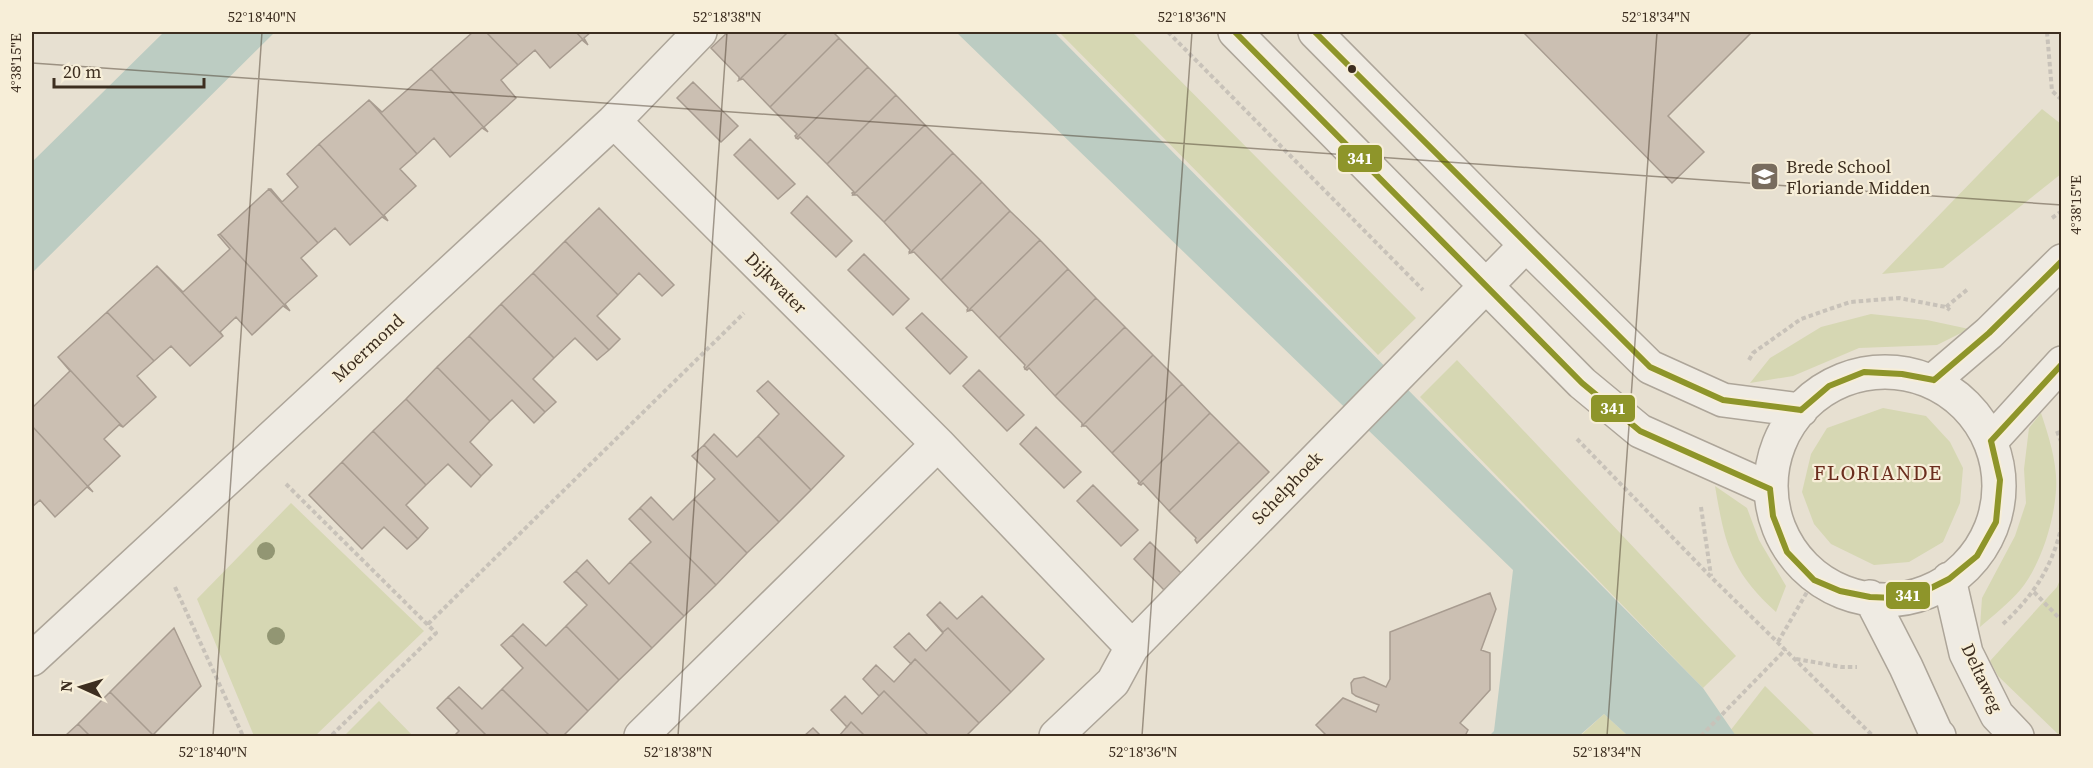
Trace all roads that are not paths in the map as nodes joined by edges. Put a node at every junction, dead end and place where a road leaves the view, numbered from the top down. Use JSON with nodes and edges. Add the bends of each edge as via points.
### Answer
{"nodes":[{"id":1,"x":700,"y":32,"type":"edge"},
{"id":2,"x":1235,"y":32,"type":"edge"},
{"id":3,"x":1315,"y":32,"type":"edge"},
{"id":4,"x":614,"y":121,"type":"junction"},
{"id":5,"x":1526,"y":244,"type":"junction"},
{"id":6,"x":2061,"y":261,"type":"edge"},
{"id":7,"x":1484,"y":285,"type":"junction"},
{"id":8,"x":2061,"y":363,"type":"edge"},
{"id":9,"x":1934,"y":380,"type":"junction"},
{"id":10,"x":1801,"y":410,"type":"junction"},
{"id":11,"x":1991,"y":441,"type":"junction"},
{"id":12,"x":938,"y":444,"type":"junction"},
{"id":13,"x":1770,"y":489,"type":"junction"},
{"id":14,"x":1949,"y":579,"type":"junction"},
{"id":15,"x":1870,"y":597,"type":"junction"},
{"id":16,"x":1132,"y":647,"type":"junction"},
{"id":17,"x":32,"y":660,"type":"edge"},
{"id":18,"x":641,"y":736,"type":"edge"},
{"id":19,"x":1056,"y":736,"type":"edge"},
{"id":20,"x":1939,"y":736,"type":"edge"},
{"id":21,"x":2017,"y":736,"type":"edge"}],
"edges":[{"from":1,"to":4,"type":"street","name":"Moermond"},
{"from":2,"to":7,"type":"street"},
{"from":3,"to":5,"type":"street"},
{"from":4,"to":12,"type":"street","name":"Dijkwater"},
{"from":4,"to":17,"type":"street","name":"Moermond"},
{"from":5,"to":7,"type":"street","name":"Schelphoek"},
{"from":5,"to":10,"type":"street","via":[[1650,367],[1723,400]]},
{"from":6,"to":9,"type":"street","via":[[1989,333]]},
{"from":7,"to":13,"type":"street","via":[[1582,383],[1640,431]]},
{"from":7,"to":16,"type":"street","name":"Schelphoek"},
{"from":8,"to":11,"type":"street"},
{"from":9,"to":10,"type":"street","via":[[1864,372],[1829,386]]},
{"from":9,"to":11,"type":"street","via":[[1953,393]]},
{"from":10,"to":13,"type":"street","via":[[1781,435]]},
{"from":11,"to":14,"type":"street","via":[[2000,480],[1996,522],[1977,556]]},
{"from":12,"to":16,"type":"street","name":"Dijkwater"},
{"from":12,"to":18,"type":"street"},
{"from":13,"to":15,"type":"street","via":[[1773,516],[1787,552],[1814,580]]},
{"from":14,"to":15,"type":"street","via":[[1921,593]]},
{"from":14,"to":21,"type":"street","name":"Deltaweg","via":[[1966,653],[1997,716]]},
{"from":15,"to":20,"type":"street"},
{"from":16,"to":19,"type":"street","name":"Schelphoek","via":[[1113,682]]}]}
